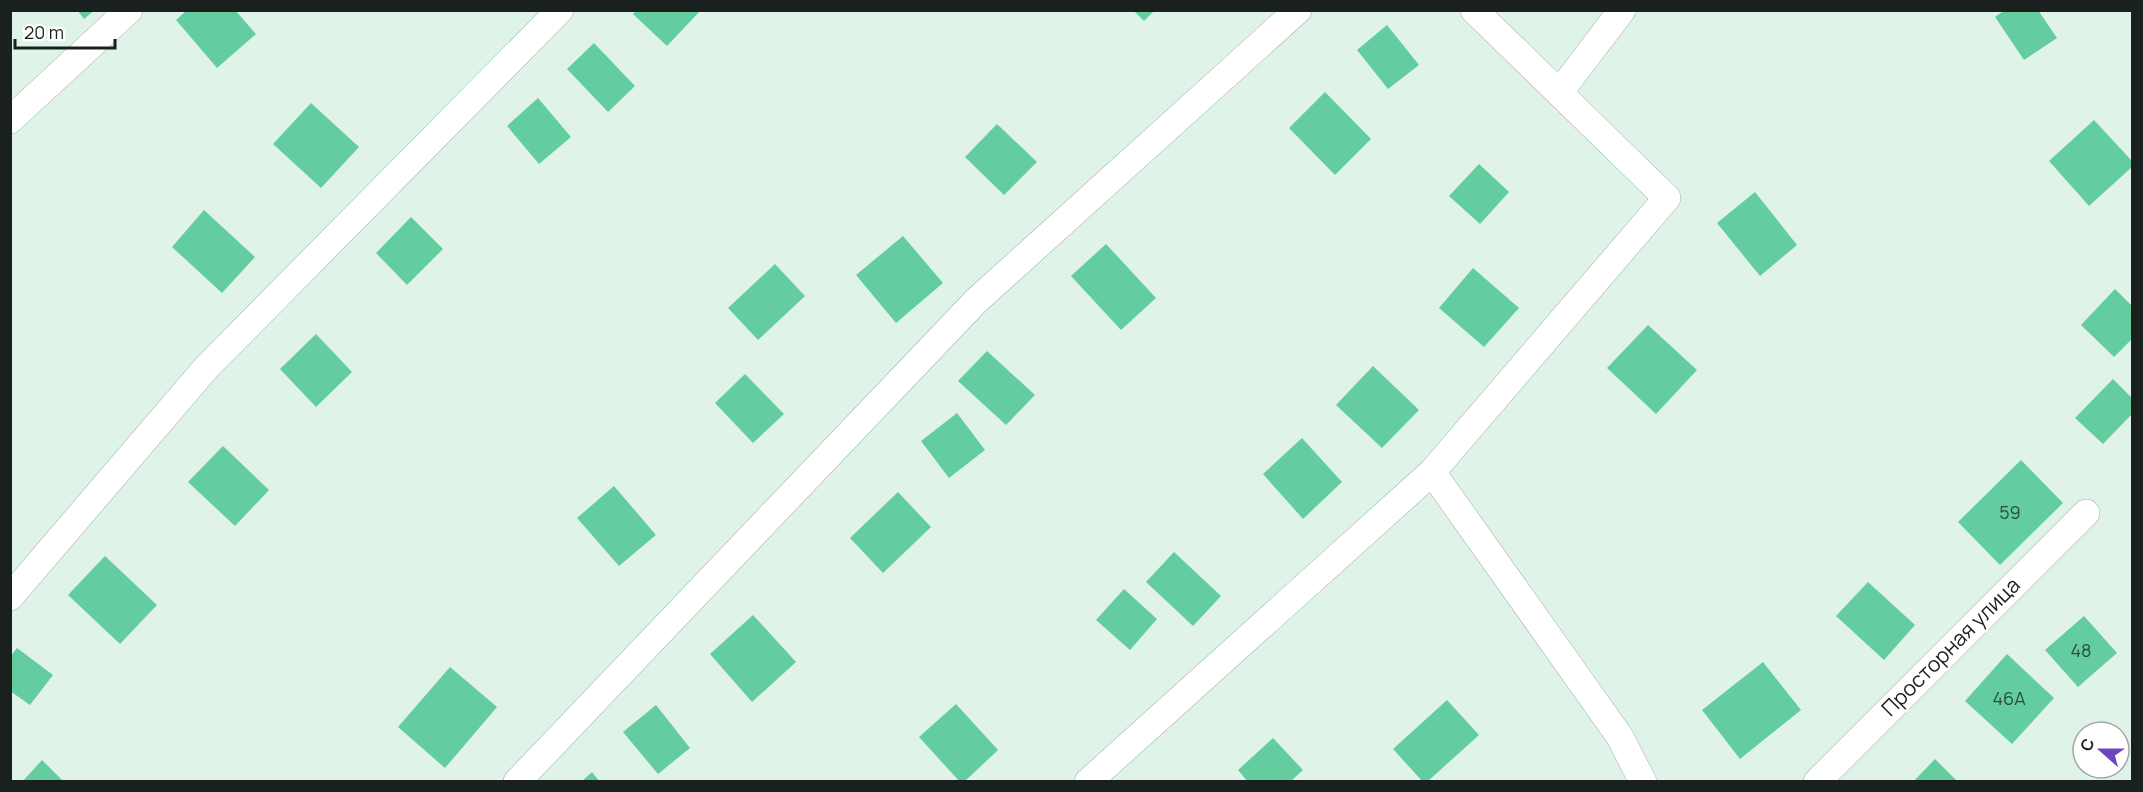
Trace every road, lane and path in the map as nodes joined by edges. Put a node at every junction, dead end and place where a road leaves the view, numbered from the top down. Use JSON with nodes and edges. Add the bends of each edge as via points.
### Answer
{"nodes":[{"id":1,"x":129,"y":10,"type":"edge"},
{"id":2,"x":560,"y":10,"type":"edge"},
{"id":3,"x":1298,"y":10,"type":"edge"},
{"id":4,"x":1474,"y":10,"type":"edge"},
{"id":5,"x":1622,"y":10,"type":"edge"},
{"id":6,"x":1559,"y":93,"type":"junction"},
{"id":7,"x":10,"y":120,"type":"edge"},
{"id":8,"x":1432,"y":472,"type":"junction"},
{"id":9,"x":2086,"y":513,"type":"dead end"},
{"id":10,"x":10,"y":597,"type":"edge"},
{"id":11,"x":517,"y":782,"type":"edge"},
{"id":12,"x":1088,"y":782,"type":"edge"},
{"id":13,"x":1643,"y":782,"type":"edge"},
{"id":14,"x":1817,"y":782,"type":"edge"}],
"edges":[{"from":1,"to":7,"type":"street"},
{"from":2,"to":10,"type":"street","via":[[206,368]]},
{"from":3,"to":11,"type":"street","via":[[976,301]]},
{"from":4,"to":6,"type":"street"},
{"from":5,"to":6,"type":"street"},
{"from":6,"to":8,"type":"street","via":[[1667,198]]},
{"from":8,"to":12,"type":"street"},
{"from":8,"to":13,"type":"street","via":[[1620,737]]},
{"from":9,"to":14,"type":"street","name":"Просторная улица"}]}
